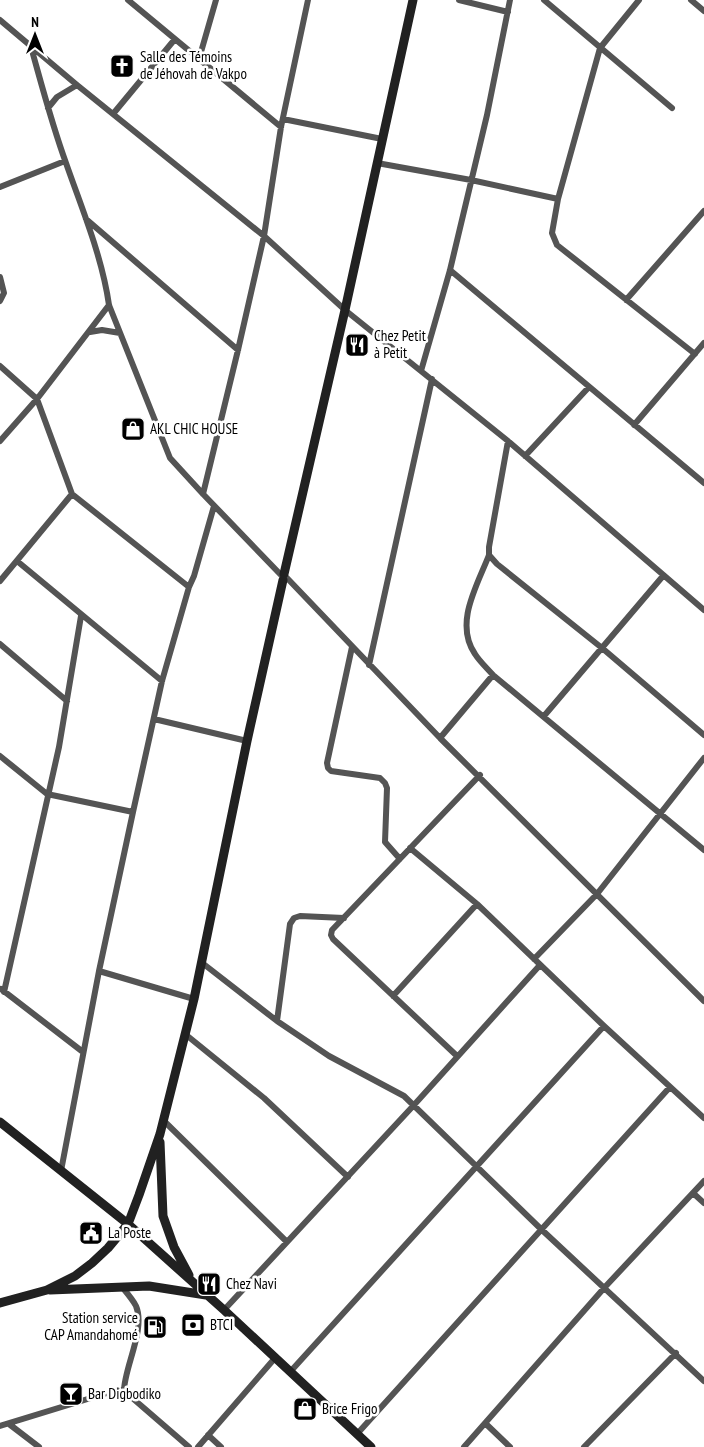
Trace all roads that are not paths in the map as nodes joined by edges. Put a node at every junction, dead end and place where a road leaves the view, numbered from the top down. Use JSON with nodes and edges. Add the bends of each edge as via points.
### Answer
{"nodes":[{"id":1,"x":128,"y":0,"type":"edge"},
{"id":2,"x":216,"y":0,"type":"edge"},
{"id":3,"x":308,"y":0,"type":"edge"},
{"id":4,"x":412,"y":0,"type":"edge"},
{"id":5,"x":459,"y":0,"type":"edge"},
{"id":6,"x":510,"y":0,"type":"edge"},
{"id":7,"x":544,"y":0,"type":"edge"},
{"id":8,"x":640,"y":0,"type":"edge"},
{"id":9,"x":691,"y":0,"type":"edge"},
{"id":10,"x":704,"y":11,"type":"edge"},
{"id":11,"x":508,"y":12,"type":"junction"},
{"id":12,"x":0,"y":20,"type":"edge"},
{"id":13,"x":176,"y":39,"type":"junction"},
{"id":14,"x":31,"y":47,"type":"junction"},
{"id":15,"x":600,"y":48,"type":"junction"},
{"id":16,"x":199,"y":59,"type":"junction"},
{"id":17,"x":77,"y":85,"type":"junction"},
{"id":18,"x":48,"y":108,"type":"junction"},
{"id":19,"x":672,"y":108,"type":"dead end"},
{"id":20,"x":113,"y":114,"type":"junction"},
{"id":21,"x":283,"y":119,"type":"junction"},
{"id":22,"x":281,"y":127,"type":"junction"},
{"id":23,"x":382,"y":139,"type":"junction"},
{"id":24,"x":65,"y":161,"type":"junction"},
{"id":25,"x":377,"y":163,"type":"junction"},
{"id":26,"x":471,"y":180,"type":"junction"},
{"id":27,"x":0,"y":187,"type":"edge"},
{"id":28,"x":558,"y":199,"type":"junction"},
{"id":29,"x":704,"y":211,"type":"edge"},
{"id":30,"x":86,"y":219,"type":"junction"},
{"id":31,"x":264,"y":236,"type":"junction"},
{"id":32,"x":450,"y":270,"type":"junction"},
{"id":33,"x":0,"y":277,"type":"edge"},
{"id":34,"x":626,"y":300,"type":"junction"},
{"id":35,"x":0,"y":301,"type":"edge"},
{"id":36,"x":109,"y":305,"type":"junction"},
{"id":37,"x":346,"y":310,"type":"junction"},
{"id":38,"x":89,"y":332,"type":"junction"},
{"id":39,"x":120,"y":333,"type":"junction"},
{"id":40,"x":704,"y":343,"type":"edge"},
{"id":41,"x":238,"y":350,"type":"junction"},
{"id":42,"x":695,"y":354,"type":"junction"},
{"id":43,"x":0,"y":366,"type":"edge"},
{"id":44,"x":421,"y":371,"type":"junction"},
{"id":45,"x":432,"y":379,"type":"junction"},
{"id":46,"x":589,"y":387,"type":"junction"},
{"id":47,"x":37,"y":398,"type":"junction"},
{"id":48,"x":634,"y":425,"type":"junction"},
{"id":49,"x":0,"y":440,"type":"edge"},
{"id":50,"x":508,"y":441,"type":"junction"},
{"id":51,"x":525,"y":456,"type":"junction"},
{"id":52,"x":704,"y":482,"type":"edge"},
{"id":53,"x":72,"y":494,"type":"junction"},
{"id":54,"x":203,"y":494,"type":"junction"},
{"id":55,"x":214,"y":506,"type":"junction"},
{"id":56,"x":489,"y":555,"type":"junction"},
{"id":57,"x":17,"y":561,"type":"junction"},
{"id":58,"x":664,"y":576,"type":"junction"},
{"id":59,"x":284,"y":577,"type":"junction"},
{"id":60,"x":0,"y":581,"type":"edge"},
{"id":61,"x":189,"y":587,"type":"junction"},
{"id":62,"x":704,"y":610,"type":"edge"},
{"id":63,"x":81,"y":616,"type":"junction"},
{"id":64,"x":0,"y":644,"type":"edge"},
{"id":65,"x":352,"y":648,"type":"junction"},
{"id":66,"x":602,"y":648,"type":"junction"},
{"id":67,"x":369,"y":665,"type":"junction"},
{"id":68,"x":493,"y":675,"type":"junction"},
{"id":69,"x":162,"y":681,"type":"junction"},
{"id":70,"x":67,"y":701,"type":"junction"},
{"id":71,"x":544,"y":716,"type":"junction"},
{"id":72,"x":154,"y":719,"type":"junction"},
{"id":73,"x":704,"y":735,"type":"edge"},
{"id":74,"x":440,"y":738,"type":"junction"},
{"id":75,"x":247,"y":741,"type":"junction"},
{"id":76,"x":0,"y":756,"type":"edge"},
{"id":77,"x":704,"y":758,"type":"edge"},
{"id":78,"x":480,"y":775,"type":"junction"},
{"id":79,"x":47,"y":794,"type":"junction"},
{"id":80,"x":132,"y":812,"type":"junction"},
{"id":81,"x":661,"y":814,"type":"junction"},
{"id":82,"x":410,"y":848,"type":"junction"},
{"id":83,"x":704,"y":850,"type":"edge"},
{"id":84,"x":400,"y":859,"type":"junction"},
{"id":85,"x":597,"y":894,"type":"junction"},
{"id":86,"x":477,"y":904,"type":"junction"},
{"id":87,"x":344,"y":918,"type":"junction"},
{"id":88,"x":534,"y":959,"type":"junction"},
{"id":89,"x":201,"y":962,"type":"junction"},
{"id":90,"x":540,"y":965,"type":"junction"},
{"id":91,"x":99,"y":970,"type":"junction"},
{"id":92,"x":2,"y":990,"type":"edge"},
{"id":93,"x":393,"y":996,"type":"junction"},
{"id":94,"x":194,"y":998,"type":"junction"},
{"id":95,"x":704,"y":1001,"type":"edge"},
{"id":96,"x":277,"y":1021,"type":"junction"},
{"id":97,"x":604,"y":1026,"type":"junction"},
{"id":98,"x":185,"y":1034,"type":"junction"},
{"id":99,"x":83,"y":1052,"type":"junction"},
{"id":100,"x":457,"y":1056,"type":"junction"},
{"id":101,"x":670,"y":1087,"type":"junction"},
{"id":102,"x":414,"y":1105,"type":"junction"},
{"id":103,"x":704,"y":1118,"type":"edge"},
{"id":104,"x":163,"y":1120,"type":"junction"},
{"id":105,"x":0,"y":1122,"type":"edge"},
{"id":106,"x":160,"y":1134,"type":"junction"},
{"id":107,"x":478,"y":1167,"type":"junction"},
{"id":108,"x":61,"y":1171,"type":"junction"},
{"id":109,"x":348,"y":1177,"type":"junction"},
{"id":110,"x":704,"y":1182,"type":"edge"},
{"id":111,"x":693,"y":1193,"type":"junction"},
{"id":112,"x":704,"y":1202,"type":"edge"},
{"id":113,"x":128,"y":1224,"type":"junction"},
{"id":114,"x":542,"y":1230,"type":"junction"},
{"id":115,"x":287,"y":1242,"type":"junction"},
{"id":116,"x":193,"y":1282,"type":"junction"},
{"id":117,"x":122,"y":1287,"type":"junction"},
{"id":118,"x":605,"y":1288,"type":"junction"},
{"id":119,"x":48,"y":1290,"type":"junction"},
{"id":120,"x":208,"y":1295,"type":"junction"},
{"id":121,"x":0,"y":1304,"type":"edge"},
{"id":122,"x":224,"y":1310,"type":"junction"},
{"id":123,"x":676,"y":1353,"type":"junction"},
{"id":124,"x":275,"y":1358,"type":"junction"},
{"id":125,"x":290,"y":1372,"type":"junction"},
{"id":126,"x":704,"y":1381,"type":"edge"},
{"id":127,"x":124,"y":1392,"type":"junction"},
{"id":128,"x":484,"y":1423,"type":"junction"},
{"id":129,"x":9,"y":1424,"type":"junction"},
{"id":130,"x":0,"y":1426,"type":"edge"},
{"id":131,"x":208,"y":1434,"type":"junction"},
{"id":132,"x":357,"y":1434,"type":"junction"},
{"id":133,"x":39,"y":1447,"type":"edge"},
{"id":134,"x":189,"y":1447,"type":"edge"},
{"id":135,"x":198,"y":1447,"type":"edge"},
{"id":136,"x":221,"y":1447,"type":"edge"},
{"id":137,"x":371,"y":1447,"type":"edge"},
{"id":138,"x":464,"y":1447,"type":"edge"},
{"id":139,"x":510,"y":1447,"type":"edge"},
{"id":140,"x":584,"y":1447,"type":"edge"}],
"edges":[{"from":1,"to":13,"type":"street"},
{"from":2,"to":16,"type":"street"},
{"from":3,"to":21,"type":"street"},
{"from":4,"to":23,"type":"street"},
{"from":5,"to":11,"type":"street"},
{"from":6,"to":11,"type":"street"},
{"from":7,"to":15,"type":"street"},
{"from":8,"to":15,"type":"street"},
{"from":9,"to":10,"type":"street"},
{"from":11,"to":26,"type":"street"},
{"from":12,"to":14,"type":"street"},
{"from":13,"to":16,"type":"street"},
{"from":13,"to":20,"type":"street"},
{"from":14,"to":17,"type":"street"},
{"from":14,"to":18,"type":"street"},
{"from":15,"to":19,"type":"street"},
{"from":15,"to":28,"type":"street"},
{"from":16,"to":22,"type":"street"},
{"from":17,"to":18,"type":"street","via":[[57,97]]},
{"from":17,"to":20,"type":"street"},
{"from":18,"to":24,"type":"street"},
{"from":20,"to":31,"type":"street"},
{"from":21,"to":22,"type":"street"},
{"from":21,"to":23,"type":"street"},
{"from":22,"to":31,"type":"street"},
{"from":23,"to":25,"type":"street"},
{"from":24,"to":27,"type":"street"},
{"from":24,"to":30,"type":"street"},
{"from":25,"to":26,"type":"street"},
{"from":25,"to":37,"type":"street"},
{"from":26,"to":28,"type":"street"},
{"from":26,"to":32,"type":"street"},
{"from":28,"to":34,"type":"street","via":[[552,233],[554,241]]},
{"from":29,"to":34,"type":"street"},
{"from":30,"to":36,"type":"street"},
{"from":30,"to":41,"type":"street"},
{"from":31,"to":37,"type":"street"},
{"from":31,"to":41,"type":"street"},
{"from":32,"to":44,"type":"street"},
{"from":32,"to":46,"type":"street"},
{"from":33,"to":35,"type":"street","via":[[4,293]]},
{"from":34,"to":42,"type":"street"},
{"from":36,"to":38,"type":"street"},
{"from":36,"to":39,"type":"street"},
{"from":37,"to":44,"type":"street"},
{"from":37,"to":59,"type":"street"},
{"from":38,"to":39,"type":"street"},
{"from":38,"to":47,"type":"street"},
{"from":39,"to":54,"type":"street","via":[[166,452]]},
{"from":40,"to":42,"type":"street"},
{"from":41,"to":54,"type":"street"},
{"from":42,"to":48,"type":"street"},
{"from":43,"to":47,"type":"street"},
{"from":44,"to":45,"type":"street"},
{"from":45,"to":50,"type":"street"},
{"from":45,"to":67,"type":"street"},
{"from":46,"to":48,"type":"street"},
{"from":46,"to":51,"type":"street"},
{"from":47,"to":49,"type":"street"},
{"from":47,"to":53,"type":"street"},
{"from":48,"to":52,"type":"street"},
{"from":50,"to":51,"type":"street"},
{"from":50,"to":56,"type":"street"},
{"from":51,"to":58,"type":"street"},
{"from":53,"to":57,"type":"street"},
{"from":53,"to":61,"type":"street"},
{"from":54,"to":55,"type":"street"},
{"from":55,"to":59,"type":"street"},
{"from":55,"to":61,"type":"street"},
{"from":56,"to":66,"type":"street"},
{"from":56,"to":68,"type":"street","via":[[466,615],[466,629],[475,654]]},
{"from":57,"to":60,"type":"street"},
{"from":57,"to":63,"type":"street"},
{"from":58,"to":62,"type":"street"},
{"from":58,"to":66,"type":"street"},
{"from":59,"to":65,"type":"street"},
{"from":59,"to":75,"type":"street"},
{"from":61,"to":69,"type":"street"},
{"from":63,"to":69,"type":"street"},
{"from":63,"to":70,"type":"street"},
{"from":64,"to":70,"type":"street"},
{"from":65,"to":67,"type":"street"},
{"from":65,"to":84,"type":"street","via":[[328,768],[380,778],[385,784],[385,842]]},
{"from":66,"to":71,"type":"street"},
{"from":66,"to":73,"type":"street"},
{"from":67,"to":74,"type":"street"},
{"from":68,"to":71,"type":"street"},
{"from":68,"to":74,"type":"street"},
{"from":69,"to":72,"type":"street"},
{"from":70,"to":79,"type":"street"},
{"from":71,"to":81,"type":"street"},
{"from":72,"to":75,"type":"street"},
{"from":72,"to":80,"type":"street"},
{"from":74,"to":78,"type":"street"},
{"from":75,"to":89,"type":"street"},
{"from":76,"to":79,"type":"street"},
{"from":77,"to":81,"type":"street"},
{"from":78,"to":82,"type":"street"},
{"from":78,"to":85,"type":"street"},
{"from":79,"to":80,"type":"street"},
{"from":79,"to":92,"type":"street"},
{"from":80,"to":91,"type":"street"},
{"from":81,"to":83,"type":"street"},
{"from":81,"to":85,"type":"street"},
{"from":82,"to":84,"type":"street"},
{"from":82,"to":86,"type":"street"},
{"from":84,"to":87,"type":"street"},
{"from":85,"to":88,"type":"street"},
{"from":85,"to":95,"type":"street"},
{"from":86,"to":88,"type":"street"},
{"from":86,"to":93,"type":"street"},
{"from":87,"to":93,"type":"street","via":[[332,930],[333,939]]},
{"from":87,"to":96,"type":"street","via":[[300,916],[290,924]]},
{"from":88,"to":90,"type":"street"},
{"from":89,"to":94,"type":"street"},
{"from":89,"to":96,"type":"street"},
{"from":90,"to":97,"type":"street"},
{"from":90,"to":100,"type":"street"},
{"from":91,"to":94,"type":"street"},
{"from":91,"to":99,"type":"street"},
{"from":92,"to":99,"type":"street"},
{"from":93,"to":100,"type":"street"},
{"from":94,"to":98,"type":"street"},
{"from":96,"to":102,"type":"street","via":[[329,1056],[404,1096]]},
{"from":97,"to":101,"type":"street"},
{"from":97,"to":107,"type":"street"},
{"from":98,"to":104,"type":"street"},
{"from":98,"to":109,"type":"street","via":[[264,1098]]},
{"from":99,"to":108,"type":"street"},
{"from":100,"to":102,"type":"street"},
{"from":101,"to":103,"type":"street"},
{"from":101,"to":114,"type":"street"},
{"from":102,"to":107,"type":"street"},
{"from":102,"to":109,"type":"street"},
{"from":104,"to":106,"type":"street"},
{"from":104,"to":115,"type":"street"},
{"from":105,"to":108,"type":"street"},
{"from":106,"to":113,"type":"street"},
{"from":106,"to":116,"type":"street","via":[[163,1216],[174,1247]]},
{"from":107,"to":114,"type":"street"},
{"from":107,"to":125,"type":"street"},
{"from":108,"to":113,"type":"street"},
{"from":109,"to":115,"type":"street"},
{"from":110,"to":111,"type":"street"},
{"from":111,"to":112,"type":"street"},
{"from":111,"to":118,"type":"street"},
{"from":113,"to":116,"type":"street"},
{"from":113,"to":119,"type":"street","via":[[92,1263]]},
{"from":114,"to":118,"type":"street"},
{"from":114,"to":132,"type":"street"},
{"from":115,"to":122,"type":"street"},
{"from":116,"to":120,"type":"street"},
{"from":117,"to":119,"type":"street"},
{"from":117,"to":120,"type":"street","via":[[149,1286]]},
{"from":117,"to":127,"type":"street","via":[[136,1307],[139,1320]]},
{"from":118,"to":123,"type":"street"},
{"from":118,"to":128,"type":"street"},
{"from":119,"to":121,"type":"street"},
{"from":120,"to":122,"type":"street"},
{"from":122,"to":124,"type":"street"},
{"from":123,"to":126,"type":"street"},
{"from":123,"to":140,"type":"street"},
{"from":124,"to":125,"type":"street"},
{"from":124,"to":131,"type":"street"},
{"from":125,"to":132,"type":"street"},
{"from":127,"to":129,"type":"street","via":[[118,1390]]},
{"from":127,"to":134,"type":"street"},
{"from":128,"to":138,"type":"street"},
{"from":128,"to":139,"type":"street"},
{"from":129,"to":130,"type":"street"},
{"from":129,"to":133,"type":"street"},
{"from":131,"to":135,"type":"street"},
{"from":131,"to":136,"type":"street"},
{"from":132,"to":137,"type":"street"}]}
